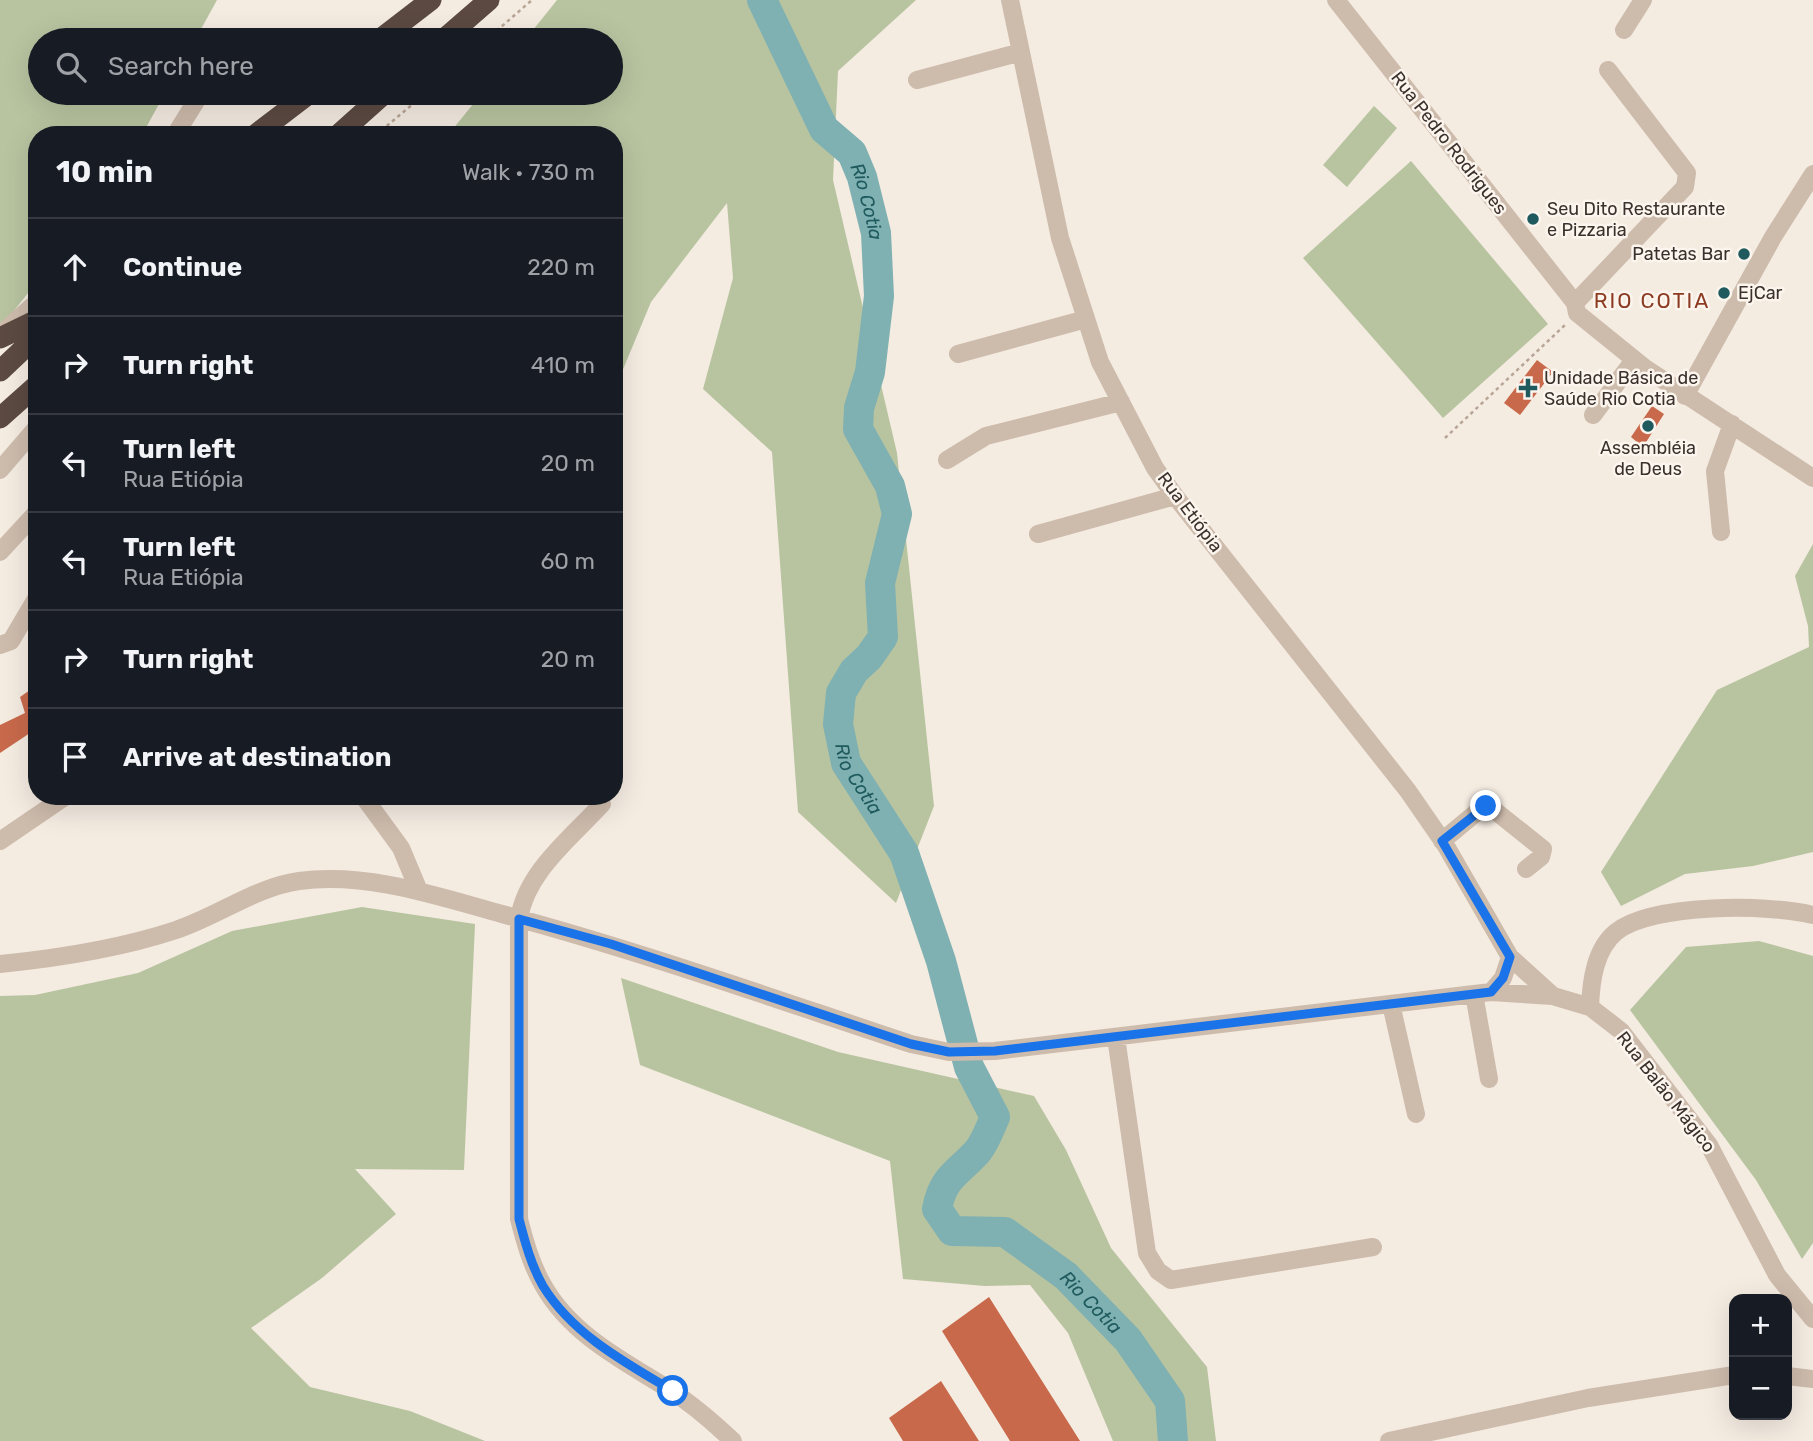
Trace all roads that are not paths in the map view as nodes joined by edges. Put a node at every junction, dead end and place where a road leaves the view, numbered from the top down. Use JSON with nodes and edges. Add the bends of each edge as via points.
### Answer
{"nodes":[{"id":1,"x":431,"y":0,"type":"edge"},
{"id":2,"x":489,"y":0,"type":"edge"},
{"id":3,"x":1010,"y":0,"type":"edge"},
{"id":4,"x":1336,"y":0,"type":"edge"},
{"id":5,"x":1643,"y":0,"type":"edge"},
{"id":6,"x":395,"y":28,"type":"edge"},
{"id":7,"x":457,"y":28,"type":"edge"},
{"id":8,"x":1623,"y":30,"type":"dead end"},
{"id":9,"x":1021,"y":52,"type":"junction"},
{"id":10,"x":1608,"y":70,"type":"dead end"},
{"id":11,"x":917,"y":80,"type":"dead end"},
{"id":12,"x":194,"y":105,"type":"edge"},
{"id":13,"x":294,"y":105,"type":"edge"},
{"id":14,"x":372,"y":105,"type":"edge"},
{"id":15,"x":181,"y":126,"type":"edge"},
{"id":16,"x":267,"y":126,"type":"edge"},
{"id":17,"x":348,"y":126,"type":"edge"},
{"id":18,"x":1813,"y":174,"type":"edge"},
{"id":19,"x":1576,"y":308,"type":"junction"},
{"id":20,"x":28,"y":310,"type":"edge"},
{"id":21,"x":1086,"y":319,"type":"junction"},
{"id":22,"x":28,"y":324,"type":"edge"},
{"id":23,"x":0,"y":336,"type":"edge"},
{"id":24,"x":28,"y":345,"type":"edge"},
{"id":25,"x":958,"y":354,"type":"dead end"},
{"id":26,"x":1634,"y":360,"type":"junction"},
{"id":27,"x":0,"y":371,"type":"edge"},
{"id":28,"x":28,"y":392,"type":"edge"},
{"id":29,"x":1685,"y":396,"type":"junction"},
{"id":30,"x":1121,"y":402,"type":"junction"},
{"id":31,"x":1593,"y":415,"type":"dead end"},
{"id":32,"x":0,"y":418,"type":"edge"},
{"id":33,"x":1732,"y":424,"type":"junction"},
{"id":34,"x":28,"y":437,"type":"edge"},
{"id":35,"x":947,"y":460,"type":"dead end"},
{"id":36,"x":0,"y":470,"type":"edge"},
{"id":37,"x":1813,"y":478,"type":"edge"},
{"id":38,"x":1175,"y":496,"type":"junction"},
{"id":39,"x":28,"y":522,"type":"edge"},
{"id":40,"x":1721,"y":532,"type":"dead end"},
{"id":41,"x":1038,"y":534,"type":"dead end"},
{"id":42,"x":0,"y":552,"type":"edge"},
{"id":43,"x":28,"y":612,"type":"edge"},
{"id":44,"x":0,"y":645,"type":"edge"},
{"id":45,"x":53,"y":805,"type":"edge"},
{"id":46,"x":370,"y":805,"type":"edge"},
{"id":47,"x":601,"y":805,"type":"edge"},
{"id":48,"x":0,"y":841,"type":"edge"},
{"id":49,"x":1442,"y":841,"type":"junction"},
{"id":50,"x":1526,"y":869,"type":"dead end"},
{"id":51,"x":419,"y":891,"type":"junction"},
{"id":52,"x":1813,"y":915,"type":"edge"},
{"id":53,"x":519,"y":919,"type":"junction"},
{"id":54,"x":1510,"y":957,"type":"junction"},
{"id":55,"x":0,"y":964,"type":"edge"},
{"id":56,"x":1482,"y":993,"type":"junction"},
{"id":57,"x":1553,"y":996,"type":"junction"},
{"id":58,"x":1391,"y":1004,"type":"junction"},
{"id":59,"x":1590,"y":1006,"type":"junction"},
{"id":60,"x":1116,"y":1037,"type":"junction"},
{"id":61,"x":1489,"y":1079,"type":"dead end"},
{"id":62,"x":1416,"y":1114,"type":"dead end"},
{"id":63,"x":1373,"y":1247,"type":"dead end"},
{"id":64,"x":1813,"y":1320,"type":"edge"},
{"id":65,"x":1729,"y":1377,"type":"edge"},
{"id":66,"x":1792,"y":1377,"type":"edge"},
{"id":67,"x":1813,"y":1379,"type":"edge"},
{"id":68,"x":733,"y":1441,"type":"edge"},
{"id":69,"x":1389,"y":1441,"type":"edge"}],
"edges":[{"from":1,"to":6,"type":"highway"},
{"from":2,"to":7,"type":"highway"},
{"from":3,"to":9,"type":"street","name":"Rua Etiópia"},
{"from":4,"to":19,"type":"street","name":"Rua Pedro Rodrigues"},
{"from":5,"to":8,"type":"street"},
{"from":9,"to":11,"type":"street"},
{"from":9,"to":21,"type":"street","name":"Rua Etiópia","via":[[1060,238]]},
{"from":10,"to":19,"type":"street","via":[[1687,173],[1685,187]]},
{"from":12,"to":15,"type":"street"},
{"from":13,"to":16,"type":"highway"},
{"from":14,"to":17,"type":"highway"},
{"from":18,"to":29,"type":"street"},
{"from":19,"to":26,"type":"street","name":"Rua Pedro Rodrigues"},
{"from":20,"to":23,"type":"street"},
{"from":21,"to":25,"type":"street"},
{"from":21,"to":30,"type":"street","name":"Rua Etiópia","via":[[1100,362]]},
{"from":22,"to":23,"type":"highway"},
{"from":24,"to":27,"type":"highway"},
{"from":26,"to":29,"type":"street","name":"Rua Pedro Rodrigues"},
{"from":26,"to":31,"type":"street"},
{"from":28,"to":32,"type":"highway"},
{"from":29,"to":33,"type":"street"},
{"from":30,"to":35,"type":"street","via":[[986,436]]},
{"from":30,"to":38,"type":"street","name":"Rua Etiópia"},
{"from":33,"to":37,"type":"street"},
{"from":33,"to":40,"type":"street","via":[[1715,471]]},
{"from":34,"to":36,"type":"street"},
{"from":38,"to":41,"type":"street"},
{"from":38,"to":49,"type":"street","name":"Rua Etiópia","via":[[1408,791]]},
{"from":39,"to":42,"type":"street"},
{"from":43,"to":44,"type":"street","via":[[10,641]]},
{"from":45,"to":48,"type":"street"},
{"from":46,"to":51,"type":"street","via":[[401,848]]},
{"from":47,"to":53,"type":"street","via":[[527,888]]},
{"from":49,"to":50,"type":"street","via":[[1489,806],[1543,849],[1541,857]]},
{"from":49,"to":54,"type":"street","name":"Rua Etiópia"},
{"from":51,"to":53,"type":"street"},
{"from":51,"to":55,"type":"street","via":[[338,880],[299,881],[272,888],[177,930],[82,956]]},
{"from":52,"to":59,"type":"street","via":[[1772,908],[1688,910],[1634,922],[1614,933],[1602,951],[1591,979]]},
{"from":53,"to":60,"type":"street","via":[[911,1044],[949,1052]]},
{"from":53,"to":68,"type":"street","via":[[519,1219],[529,1256],[544,1287],[603,1350],[673,1391]]},
{"from":54,"to":56,"type":"street","via":[[1503,978]]},
{"from":54,"to":57,"type":"street","name":"Rua Etiópia"},
{"from":56,"to":57,"type":"street"},
{"from":56,"to":58,"type":"street"},
{"from":56,"to":61,"type":"street"},
{"from":57,"to":59,"type":"street"},
{"from":58,"to":60,"type":"street"},
{"from":58,"to":62,"type":"street"},
{"from":59,"to":64,"type":"street","name":"Rua Balão Mágico","via":[[1621,1031],[1709,1144],[1777,1275]]},
{"from":60,"to":63,"type":"street","via":[[1147,1253],[1158,1271],[1171,1280]]},
{"from":65,"to":69,"type":"street","via":[[1588,1398]]},
{"from":66,"to":67,"type":"street"}]}
